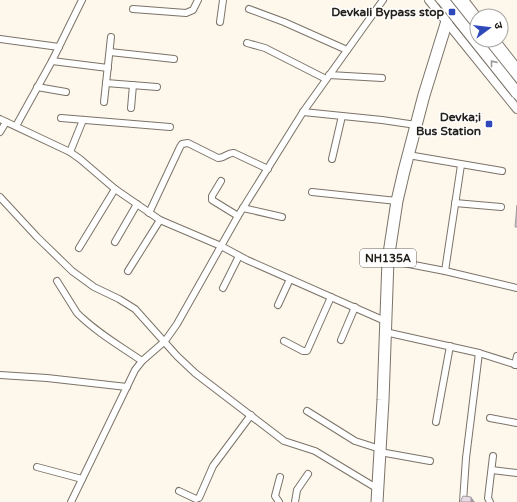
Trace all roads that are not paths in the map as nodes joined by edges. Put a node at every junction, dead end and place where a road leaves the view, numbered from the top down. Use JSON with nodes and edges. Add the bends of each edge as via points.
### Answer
{"nodes":[{"id":1,"x":82,"y":0,"type":"edge"},
{"id":2,"x":198,"y":0,"type":"edge"},
{"id":3,"x":223,"y":0,"type":"edge"},
{"id":4,"x":382,"y":0,"type":"edge"},
{"id":5,"x":429,"y":0,"type":"edge"},
{"id":6,"x":443,"y":0,"type":"edge"},
{"id":7,"x":450,"y":0,"type":"edge"},
{"id":8,"x":456,"y":0,"type":"edge"},
{"id":9,"x":464,"y":0,"type":"edge"},
{"id":10,"x":470,"y":8,"type":"edge"},
{"id":11,"x":133,"y":9,"type":"dead end"},
{"id":12,"x":249,"y":9,"type":"dead end"},
{"id":13,"x":469,"y":16,"type":"edge"},
{"id":14,"x":447,"y":21,"type":"junction"},
{"id":15,"x":220,"y":22,"type":"dead end"},
{"id":16,"x":112,"y":37,"type":"dead end"},
{"id":17,"x":0,"y":38,"type":"edge"},
{"id":18,"x":247,"y":43,"type":"dead end"},
{"id":19,"x":59,"y":47,"type":"junction"},
{"id":20,"x":494,"y":48,"type":"edge"},
{"id":21,"x":501,"y":48,"type":"edge"},
{"id":22,"x":347,"y":50,"type":"junction"},
{"id":23,"x":110,"y":52,"type":"junction"},
{"id":24,"x":174,"y":59,"type":"dead end"},
{"id":25,"x":52,"y":60,"type":"junction"},
{"id":26,"x":108,"y":68,"type":"junction"},
{"id":27,"x":517,"y":68,"type":"edge"},
{"id":28,"x":328,"y":77,"type":"junction"},
{"id":29,"x":517,"y":77,"type":"edge"},
{"id":30,"x":382,"y":78,"type":"dead end"},
{"id":31,"x":106,"y":83,"type":"junction"},
{"id":32,"x":133,"y":85,"type":"junction"},
{"id":33,"x":37,"y":87,"type":"junction"},
{"id":34,"x":156,"y":87,"type":"dead end"},
{"id":35,"x":66,"y":92,"type":"dead end"},
{"id":36,"x":517,"y":93,"type":"edge"},
{"id":37,"x":104,"y":102,"type":"dead end"},
{"id":38,"x":130,"y":108,"type":"dead end"},
{"id":39,"x":517,"y":109,"type":"edge"},
{"id":40,"x":303,"y":112,"type":"junction"},
{"id":41,"x":342,"y":116,"type":"junction"},
{"id":42,"x":61,"y":118,"type":"dead end"},
{"id":43,"x":0,"y":119,"type":"edge"},
{"id":44,"x":83,"y":120,"type":"junction"},
{"id":45,"x":6,"y":122,"type":"junction"},
{"id":46,"x":416,"y":125,"type":"junction"},
{"id":47,"x":16,"y":126,"type":"junction"},
{"id":48,"x":170,"y":127,"type":"dead end"},
{"id":49,"x":0,"y":132,"type":"edge"},
{"id":50,"x":70,"y":152,"type":"junction"},
{"id":51,"x":408,"y":155,"type":"junction"},
{"id":52,"x":332,"y":159,"type":"dead end"},
{"id":53,"x":461,"y":164,"type":"junction"},
{"id":54,"x":268,"y":168,"type":"junction"},
{"id":55,"x":502,"y":171,"type":"dead end"},
{"id":56,"x":220,"y":181,"type":"dead end"},
{"id":57,"x":115,"y":189,"type":"junction"},
{"id":58,"x":312,"y":192,"type":"dead end"},
{"id":59,"x":0,"y":197,"type":"edge"},
{"id":60,"x":397,"y":201,"type":"junction"},
{"id":61,"x":455,"y":203,"type":"junction"},
{"id":62,"x":137,"y":204,"type":"junction"},
{"id":63,"x":501,"y":207,"type":"dead end"},
{"id":64,"x":243,"y":208,"type":"junction"},
{"id":65,"x":149,"y":213,"type":"junction"},
{"id":66,"x":238,"y":216,"type":"junction"},
{"id":67,"x":282,"y":217,"type":"dead end"},
{"id":68,"x":160,"y":220,"type":"junction"},
{"id":69,"x":115,"y":242,"type":"dead end"},
{"id":70,"x":221,"y":246,"type":"junction"},
{"id":71,"x":80,"y":248,"type":"dead end"},
{"id":72,"x":239,"y":256,"type":"junction"},
{"id":73,"x":388,"y":260,"type":"junction"},
{"id":74,"x":128,"y":271,"type":"dead end"},
{"id":75,"x":445,"y":271,"type":"junction"},
{"id":76,"x":290,"y":279,"type":"junction"},
{"id":77,"x":57,"y":281,"type":"dead end"},
{"id":78,"x":223,"y":288,"type":"dead end"},
{"id":79,"x":517,"y":288,"type":"edge"},
{"id":80,"x":331,"y":297,"type":"junction"},
{"id":81,"x":278,"y":305,"type":"dead end"},
{"id":82,"x":355,"y":307,"type":"junction"},
{"id":83,"x":385,"y":320,"type":"junction"},
{"id":84,"x":384,"y":332,"type":"junction"},
{"id":85,"x":342,"y":340,"type":"dead end"},
{"id":86,"x":165,"y":341,"type":"junction"},
{"id":87,"x":284,"y":341,"type":"dead end"},
{"id":88,"x":450,"y":346,"type":"junction"},
{"id":89,"x":479,"y":353,"type":"junction"},
{"id":90,"x":517,"y":356,"type":"edge"},
{"id":91,"x":142,"y":361,"type":"junction"},
{"id":92,"x":516,"y":365,"type":"edge"},
{"id":93,"x":0,"y":375,"type":"edge"},
{"id":94,"x":127,"y":387,"type":"junction"},
{"id":95,"x":307,"y":411,"type":"dead end"},
{"id":96,"x":248,"y":418,"type":"junction"},
{"id":97,"x":490,"y":418,"type":"dead end"},
{"id":98,"x":436,"y":422,"type":"dead end"},
{"id":99,"x":517,"y":423,"type":"edge"},
{"id":100,"x":380,"y":451,"type":"junction"},
{"id":101,"x":493,"y":456,"type":"dead end"},
{"id":102,"x":430,"y":461,"type":"dead end"},
{"id":103,"x":37,"y":467,"type":"dead end"},
{"id":104,"x":492,"y":470,"type":"junction"},
{"id":105,"x":517,"y":473,"type":"edge"},
{"id":106,"x":308,"y":474,"type":"dead end"},
{"id":107,"x":280,"y":477,"type":"dead end"},
{"id":108,"x":82,"y":479,"type":"junction"},
{"id":109,"x":378,"y":488,"type":"junction"},
{"id":110,"x":179,"y":491,"type":"dead end"},
{"id":111,"x":70,"y":502,"type":"edge"},
{"id":112,"x":279,"y":502,"type":"edge"},
{"id":113,"x":295,"y":502,"type":"edge"},
{"id":114,"x":377,"y":502,"type":"edge"},
{"id":115,"x":463,"y":502,"type":"edge"},
{"id":116,"x":490,"y":502,"type":"edge"}],
"edges":[{"from":1,"to":19,"type":"street"},
{"from":2,"to":11,"type":"street","via":[[193,10],[186,12]]},
{"from":3,"to":15,"type":"street"},
{"from":4,"to":22,"type":"street"},
{"from":5,"to":14,"type":"street"},
{"from":36,"to":6,"type":"highway","one_way":true,"bridge":true},
{"from":7,"to":14,"type":"highway","number":"NH135A"},
{"from":8,"to":13,"type":"highway"},
{"from":9,"to":10,"type":"street"},
{"from":12,"to":22,"type":"street"},
{"from":14,"to":39,"type":"street"},
{"from":14,"to":46,"type":"highway","number":"NH135A"},
{"from":16,"to":23,"type":"street"},
{"from":17,"to":19,"type":"street"},
{"from":18,"to":28,"type":"street","via":[[265,48]]},
{"from":19,"to":25,"type":"street"},
{"from":20,"to":29,"type":"highway"},
{"from":21,"to":27,"type":"street"},
{"from":22,"to":28,"type":"street"},
{"from":23,"to":24,"type":"street"},
{"from":23,"to":26,"type":"street"},
{"from":25,"to":26,"type":"street"},
{"from":25,"to":33,"type":"street"},
{"from":26,"to":31,"type":"street"},
{"from":28,"to":30,"type":"street"},
{"from":28,"to":40,"type":"street"},
{"from":31,"to":32,"type":"street"},
{"from":31,"to":37,"type":"street"},
{"from":32,"to":34,"type":"street"},
{"from":32,"to":38,"type":"street"},
{"from":33,"to":35,"type":"street"},
{"from":33,"to":47,"type":"street"},
{"from":40,"to":41,"type":"street"},
{"from":40,"to":54,"type":"street"},
{"from":41,"to":46,"type":"street"},
{"from":41,"to":52,"type":"street"},
{"from":42,"to":44,"type":"street"},
{"from":43,"to":45,"type":"street"},
{"from":44,"to":48,"type":"street"},
{"from":44,"to":50,"type":"street"},
{"from":45,"to":47,"type":"street"},
{"from":45,"to":49,"type":"street"},
{"from":46,"to":51,"type":"highway","number":"NH135A"},
{"from":47,"to":50,"type":"street"},
{"from":50,"to":57,"type":"street"},
{"from":51,"to":53,"type":"street"},
{"from":51,"to":60,"type":"highway","number":"NH135A"},
{"from":53,"to":55,"type":"street"},
{"from":53,"to":61,"type":"street"},
{"from":54,"to":64,"type":"street"},
{"from":54,"to":65,"type":"street","via":[[234,153],[218,158],[184,143]]},
{"from":56,"to":66,"type":"street","via":[[212,200]]},
{"from":57,"to":62,"type":"street"},
{"from":57,"to":71,"type":"street"},
{"from":58,"to":60,"type":"street"},
{"from":59,"to":86,"type":"street","via":[[72,271],[94,287],[135,309]]},
{"from":60,"to":73,"type":"highway","number":"NH135A"},
{"from":61,"to":63,"type":"street"},
{"from":61,"to":75,"type":"street"},
{"from":62,"to":65,"type":"street"},
{"from":62,"to":69,"type":"street"},
{"from":64,"to":66,"type":"street"},
{"from":64,"to":67,"type":"street"},
{"from":65,"to":68,"type":"street"},
{"from":66,"to":70,"type":"street"},
{"from":68,"to":70,"type":"street"},
{"from":68,"to":74,"type":"street"},
{"from":70,"to":72,"type":"street"},
{"from":70,"to":86,"type":"street","via":[[181,318]]},
{"from":72,"to":76,"type":"street"},
{"from":72,"to":78,"type":"street"},
{"from":73,"to":75,"type":"street"},
{"from":73,"to":83,"type":"highway","number":"NH135A"},
{"from":75,"to":79,"type":"street"},
{"from":76,"to":80,"type":"street"},
{"from":76,"to":81,"type":"street"},
{"from":77,"to":91,"type":"street","via":[[82,318]]},
{"from":80,"to":82,"type":"street"},
{"from":80,"to":87,"type":"street","via":[[307,351]]},
{"from":82,"to":83,"type":"street"},
{"from":82,"to":85,"type":"street"},
{"from":83,"to":84,"type":"highway","number":"NH135A"},
{"from":84,"to":88,"type":"street"},
{"from":84,"to":100,"type":"highway","number":"NH135A","via":[[385,367]]},
{"from":86,"to":91,"type":"street"},
{"from":86,"to":96,"type":"street","via":[[195,373]]},
{"from":88,"to":89,"type":"street"},
{"from":88,"to":98,"type":"street"},
{"from":89,"to":92,"type":"street"},
{"from":89,"to":115,"type":"street"},
{"from":90,"to":92,"type":"street"},
{"from":91,"to":94,"type":"street"},
{"from":93,"to":94,"type":"street"},
{"from":94,"to":108,"type":"street"},
{"from":95,"to":100,"type":"street","via":[[355,441]]},
{"from":96,"to":109,"type":"street","via":[[284,440],[314,451]]},
{"from":96,"to":110,"type":"street","via":[[213,466],[199,498]]},
{"from":97,"to":99,"type":"street"},
{"from":100,"to":102,"type":"street"},
{"from":100,"to":109,"type":"highway","number":"NH135A"},
{"from":101,"to":104,"type":"street"},
{"from":103,"to":108,"type":"street"},
{"from":104,"to":105,"type":"street"},
{"from":104,"to":116,"type":"street","via":[[488,498]]},
{"from":106,"to":113,"type":"street","via":[[297,490]]},
{"from":107,"to":112,"type":"street","via":[[275,493]]},
{"from":108,"to":111,"type":"street"},
{"from":109,"to":114,"type":"highway","number":"NH135A"}]}
